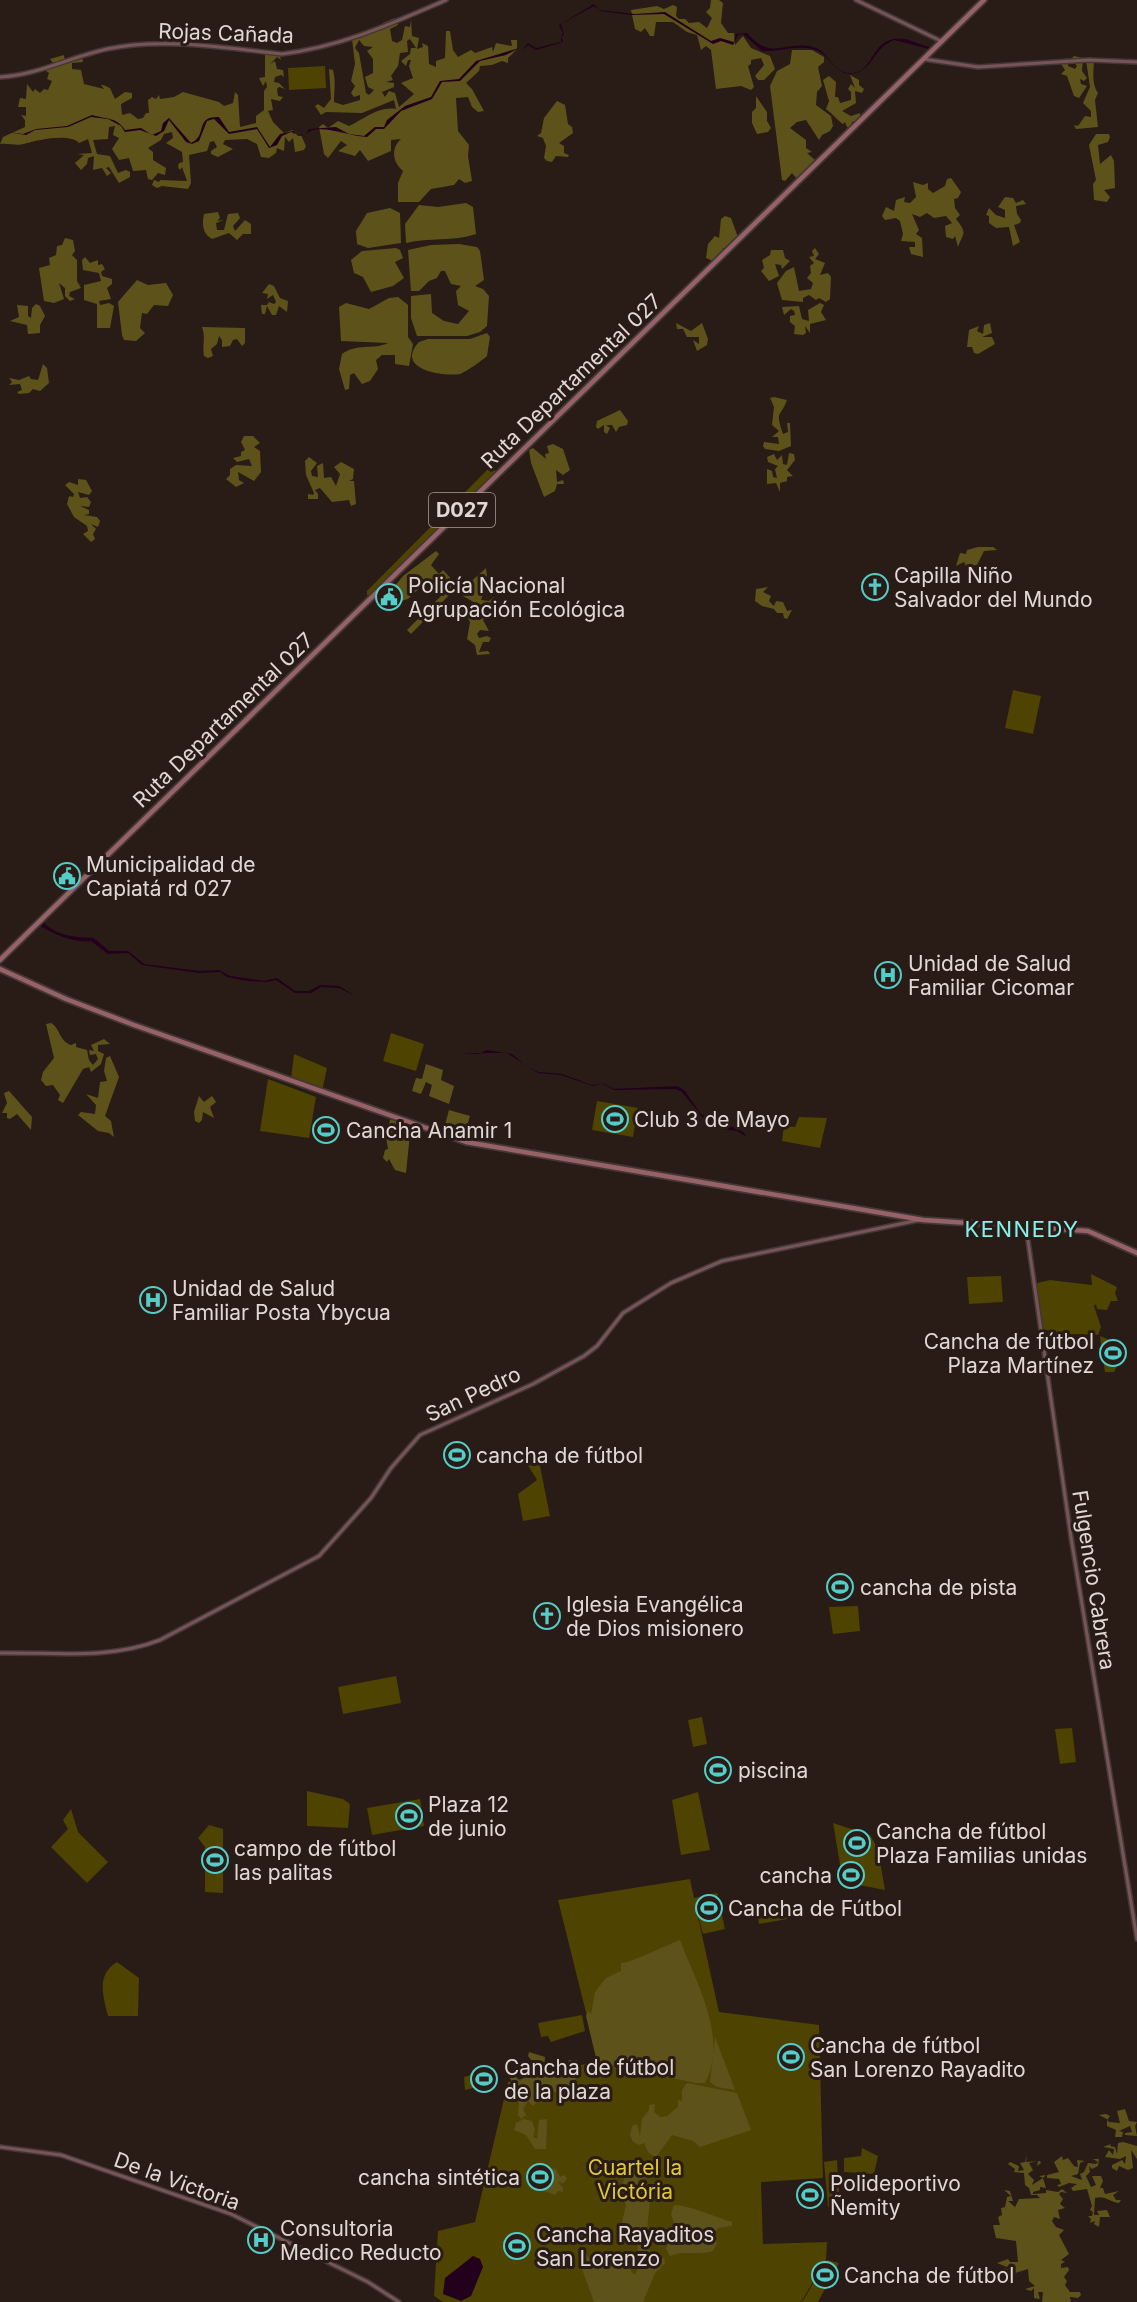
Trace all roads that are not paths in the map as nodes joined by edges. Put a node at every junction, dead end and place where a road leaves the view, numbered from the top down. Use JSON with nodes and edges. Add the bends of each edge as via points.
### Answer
{"nodes":[{"id":1,"x":446,"y":0,"type":"edge"},
{"id":2,"x":856,"y":0,"type":"edge"},
{"id":3,"x":984,"y":0,"type":"edge"},
{"id":4,"x":941,"y":41,"type":"junction"},
{"id":5,"x":923,"y":59,"type":"junction"},
{"id":6,"x":1137,"y":62,"type":"edge"},
{"id":7,"x":0,"y":77,"type":"edge"},
{"id":8,"x":0,"y":960,"type":"edge"},
{"id":9,"x":0,"y":969,"type":"edge"},
{"id":10,"x":903,"y":1217,"type":"junction"},
{"id":11,"x":923,"y":1220,"type":"junction"},
{"id":12,"x":903,"y":1224,"type":"junction"},
{"id":13,"x":1025,"y":1225,"type":"junction"},
{"id":14,"x":1137,"y":1253,"type":"edge"},
{"id":15,"x":0,"y":1653,"type":"edge"},
{"id":16,"x":1137,"y":1939,"type":"edge"},
{"id":17,"x":0,"y":2147,"type":"edge"},
{"id":18,"x":399,"y":2302,"type":"edge"}],
"edges":[{"from":1,"to":7,"type":"main road","name":"Rojas Cañada","via":[[360,36],[301,51],[282,54],[168,44],[135,45],[98,52],[26,75]]},
{"from":2,"to":4,"type":"main road"},
{"from":3,"to":4,"type":"main road","name":"Ruta Departamental 027","number":"D027"},
{"from":4,"to":5,"type":"main road","name":"Ruta Departamental 027","number":"D027"},
{"from":5,"to":6,"type":"main road","via":[[978,67],[1069,61]]},
{"from":5,"to":8,"type":"main road","name":"Ruta Departamental 027","number":"D027"},
{"from":9,"to":10,"type":"main road","via":[[134,1025],[462,1141]]},
{"from":10,"to":11,"type":"main road"},
{"from":10,"to":12,"type":"main road"},
{"from":11,"to":12,"type":"main road","name":"San Pedro"},
{"from":11,"to":13,"type":"main road"},
{"from":12,"to":15,"type":"main road","name":"San Pedro","via":[[731,1258],[671,1282],[623,1313],[584,1356],[533,1384],[420,1435],[319,1556],[160,1640],[134,1650],[102,1653]]},
{"from":13,"to":14,"type":"main road","via":[[1088,1231]]},
{"from":13,"to":16,"type":"main road","name":"Fulgencio Cabrera"},
{"from":17,"to":18,"type":"main road","name":"De la Victoria","via":[[61,2155],[231,2214],[377,2285]]}]}
